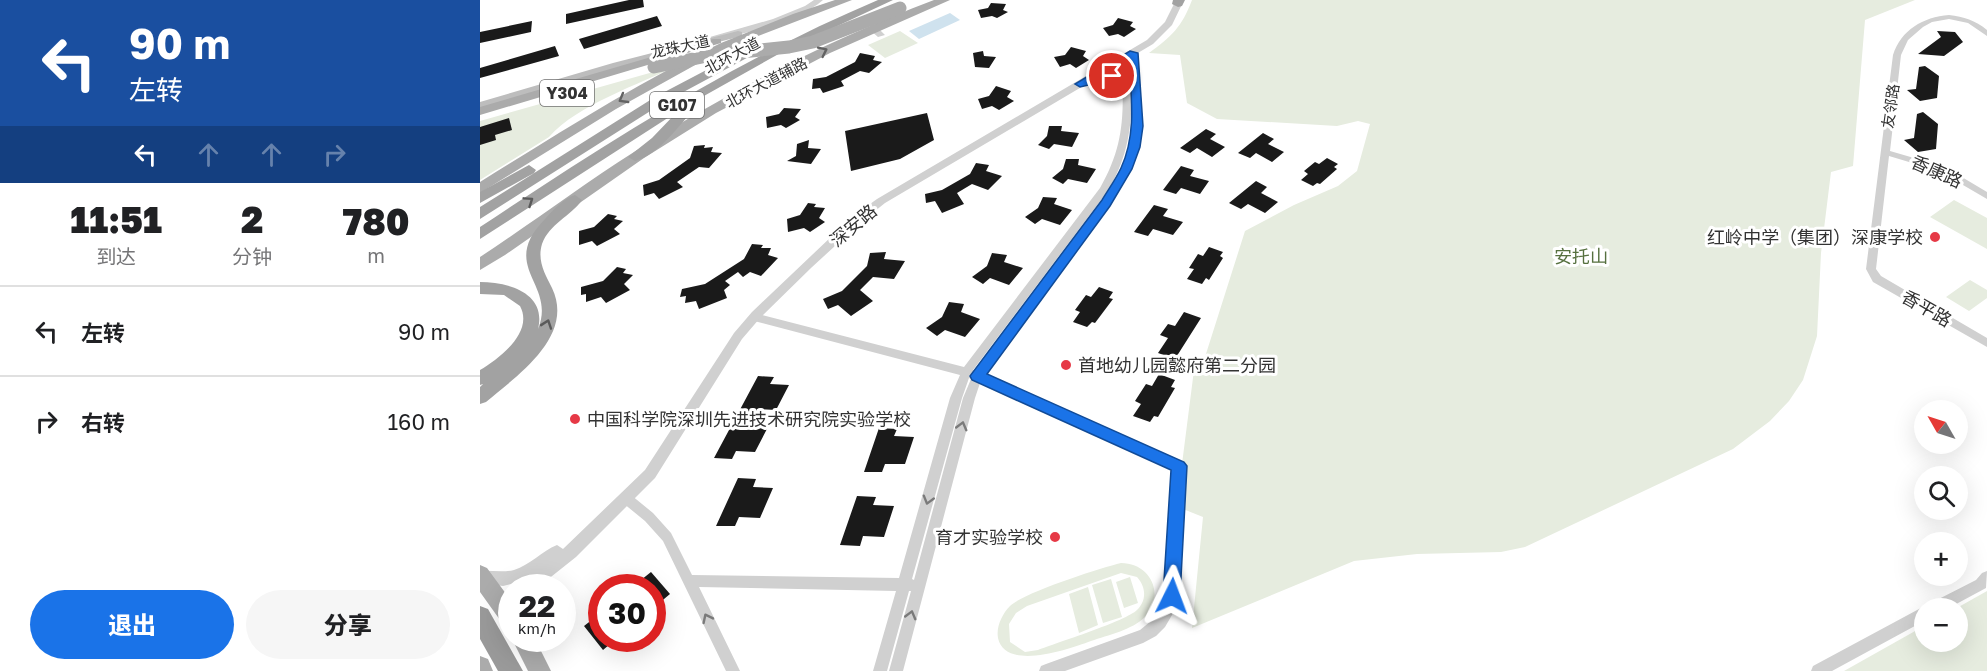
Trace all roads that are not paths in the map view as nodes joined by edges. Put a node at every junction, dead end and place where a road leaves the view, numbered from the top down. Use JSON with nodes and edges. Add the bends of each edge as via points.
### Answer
{"nodes":[{"id":1,"x":819,"y":0,"type":"edge"},
{"id":2,"x":827,"y":0,"type":"edge"},
{"id":3,"x":862,"y":0,"type":"edge"},
{"id":4,"x":887,"y":0,"type":"edge"},
{"id":5,"x":921,"y":0,"type":"edge"},
{"id":6,"x":944,"y":0,"type":"edge"},
{"id":7,"x":844,"y":1,"type":"edge"},
{"id":8,"x":1179,"y":1,"type":"edge"},
{"id":9,"x":789,"y":19,"type":"junction"},
{"id":10,"x":738,"y":34,"type":"junction"},
{"id":11,"x":1987,"y":34,"type":"edge"},
{"id":12,"x":1129,"y":55,"type":"junction"},
{"id":13,"x":617,"y":65,"type":"junction"},
{"id":14,"x":737,"y":71,"type":"junction"},
{"id":15,"x":1126,"y":82,"type":"junction"},
{"id":16,"x":1080,"y":84,"type":"junction"},
{"id":17,"x":500,"y":100,"type":"joint"},
{"id":18,"x":659,"y":100,"type":"junction"},
{"id":19,"x":480,"y":108,"type":"edge"},
{"id":20,"x":480,"y":119,"type":"edge"},
{"id":21,"x":1884,"y":152,"type":"junction"},
{"id":22,"x":636,"y":157,"type":"junction"},
{"id":23,"x":480,"y":188,"type":"edge"},
{"id":24,"x":1987,"y":196,"type":"edge"},
{"id":25,"x":480,"y":198,"type":"edge"},
{"id":26,"x":575,"y":200,"type":"junction"},
{"id":27,"x":480,"y":214,"type":"edge"},
{"id":28,"x":480,"y":234,"type":"edge"},
{"id":29,"x":480,"y":264,"type":"edge"},
{"id":30,"x":1871,"y":269,"type":"joint"},
{"id":31,"x":480,"y":288,"type":"edge"},
{"id":32,"x":754,"y":317,"type":"junction"},
{"id":33,"x":1987,"y":343,"type":"edge"},
{"id":34,"x":972,"y":374,"type":"junction"},
{"id":35,"x":480,"y":378,"type":"edge"},
{"id":36,"x":480,"y":397,"type":"edge"},
{"id":37,"x":627,"y":499,"type":"junction"},
{"id":38,"x":599,"y":526,"type":"junction"},
{"id":39,"x":543,"y":574,"type":"edge"},
{"id":40,"x":481,"y":576,"type":"edge"},
{"id":41,"x":1987,"y":577,"type":"edge"},
{"id":42,"x":689,"y":581,"type":"junction"},
{"id":43,"x":904,"y":585,"type":"junction"},
{"id":44,"x":919,"y":585,"type":"junction"},
{"id":45,"x":1955,"y":598,"type":"edge"},
{"id":46,"x":498,"y":599,"type":"edge"},
{"id":47,"x":480,"y":617,"type":"edge"},
{"id":48,"x":1914,"y":619,"type":"edge"},
{"id":49,"x":530,"y":652,"type":"edge"},
{"id":50,"x":480,"y":667,"type":"edge"},
{"id":51,"x":482,"y":671,"type":"edge"},
{"id":52,"x":511,"y":671,"type":"edge"},
{"id":53,"x":540,"y":671,"type":"edge"},
{"id":54,"x":733,"y":671,"type":"edge"},
{"id":55,"x":880,"y":671,"type":"edge"},
{"id":56,"x":896,"y":671,"type":"edge"},
{"id":57,"x":1046,"y":671,"type":"edge"},
{"id":58,"x":1818,"y":671,"type":"edge"}],
"edges":[{"from":1,"to":13,"type":"street","via":[[794,14]]},
{"from":2,"to":7,"type":"street"},
{"from":3,"to":18,"type":"highway","name":"北环大道","number":"G107","via":[[768,42]]},
{"from":4,"to":14,"type":"highway","name":"北环大道","number":"G107"},
{"from":5,"to":20,"type":"main road","name":"龙珠大道","number":"Y304","bridge":true,"via":[[813,42],[654,67]]},
{"from":22,"to":6,"type":"main road","name":"北环大道辅路","one_way":true,"via":[[776,76]]},
{"from":7,"to":9,"type":"main road"},
{"from":8,"to":12,"type":"street","name":"深安路","via":[[1176,14],[1164,30]]},
{"from":9,"to":10,"type":"main road","name":"龙珠大道"},
{"from":9,"to":23,"type":"main road","one_way":true,"via":[[675,70]]},
{"from":10,"to":13,"type":"main road"},
{"from":10,"to":19,"type":"main road","name":"龙珠大道"},
{"from":11,"to":21,"type":"street","name":"友邻路","via":[[1967,21],[1942,17],[1913,29],[1902,40]]},
{"from":12,"to":15,"type":"street"},
{"from":12,"to":16,"type":"street","name":"深安路"},
{"from":12,"to":34,"type":"street","via":[[1138,126],[1127,169],[1106,203]]},
{"from":13,"to":17,"type":"main road"},
{"from":14,"to":22,"type":"highway","via":[[687,108],[657,141]]},
{"from":28,"to":14,"type":"highway","name":"北环大道","number":"G107","one_way":true,"via":[[637,129]]},
{"from":15,"to":16,"type":"street","via":[[1112,76]]},
{"from":15,"to":34,"type":"street","via":[[1127,136],[1111,179]]},
{"from":16,"to":32,"type":"street","name":"深安路","via":[[881,201]]},
{"from":17,"to":19,"type":"main road"},
{"from":18,"to":25,"type":"highway"},
{"from":18,"to":27,"type":"highway","name":"北环大道","number":"G107"},
{"from":21,"to":24,"type":"street","name":"香康路","via":[[1942,169]]},
{"from":21,"to":30,"type":"street","name":"友邻路"},
{"from":22,"to":26,"type":"main road","name":"北环大道辅路"},
{"from":26,"to":29,"type":"main road","name":"北环大道辅路"},
{"from":36,"to":26,"type":"highway","one_way":true,"via":[[543,334],[551,316],[550,305],[534,266],[534,245],[553,218]]},
{"from":30,"to":33,"type":"street","name":"香平路","via":[[1877,279]]},
{"from":31,"to":35,"type":"highway","via":[[514,291],[528,304],[530,314],[530,325],[520,346]]},
{"from":32,"to":34,"type":"street"},
{"from":32,"to":37,"type":"street","name":"深安路","via":[[726,352],[654,470]]},
{"from":34,"to":43,"type":"street","one_way":true,"via":[[959,388]]},
{"from":44,"to":34,"type":"street","one_way":true,"via":[[972,389]]},
{"from":34,"to":57,"type":"street","via":[[1179,466],[1172,596],[1162,622],[1138,638]]},
{"from":37,"to":38,"type":"street","name":"深安路"},
{"from":37,"to":42,"type":"street","via":[[667,537]]},
{"from":38,"to":39,"type":"street"},
{"from":38,"to":40,"type":"street","via":[[518,576],[496,581]]},
{"from":40,"to":46,"type":"main road"},
{"from":41,"to":45,"type":"street"},
{"from":42,"to":43,"type":"street"},
{"from":54,"to":42,"type":"street","one_way":true},
{"from":43,"to":44,"type":"street"},
{"from":43,"to":55,"type":"street"},
{"from":56,"to":44,"type":"street","one_way":true},
{"from":47,"to":52,"type":"highway"},
{"from":48,"to":58,"type":"street"},
{"from":49,"to":53,"type":"main road"},
{"from":50,"to":51,"type":"main road"}]}
